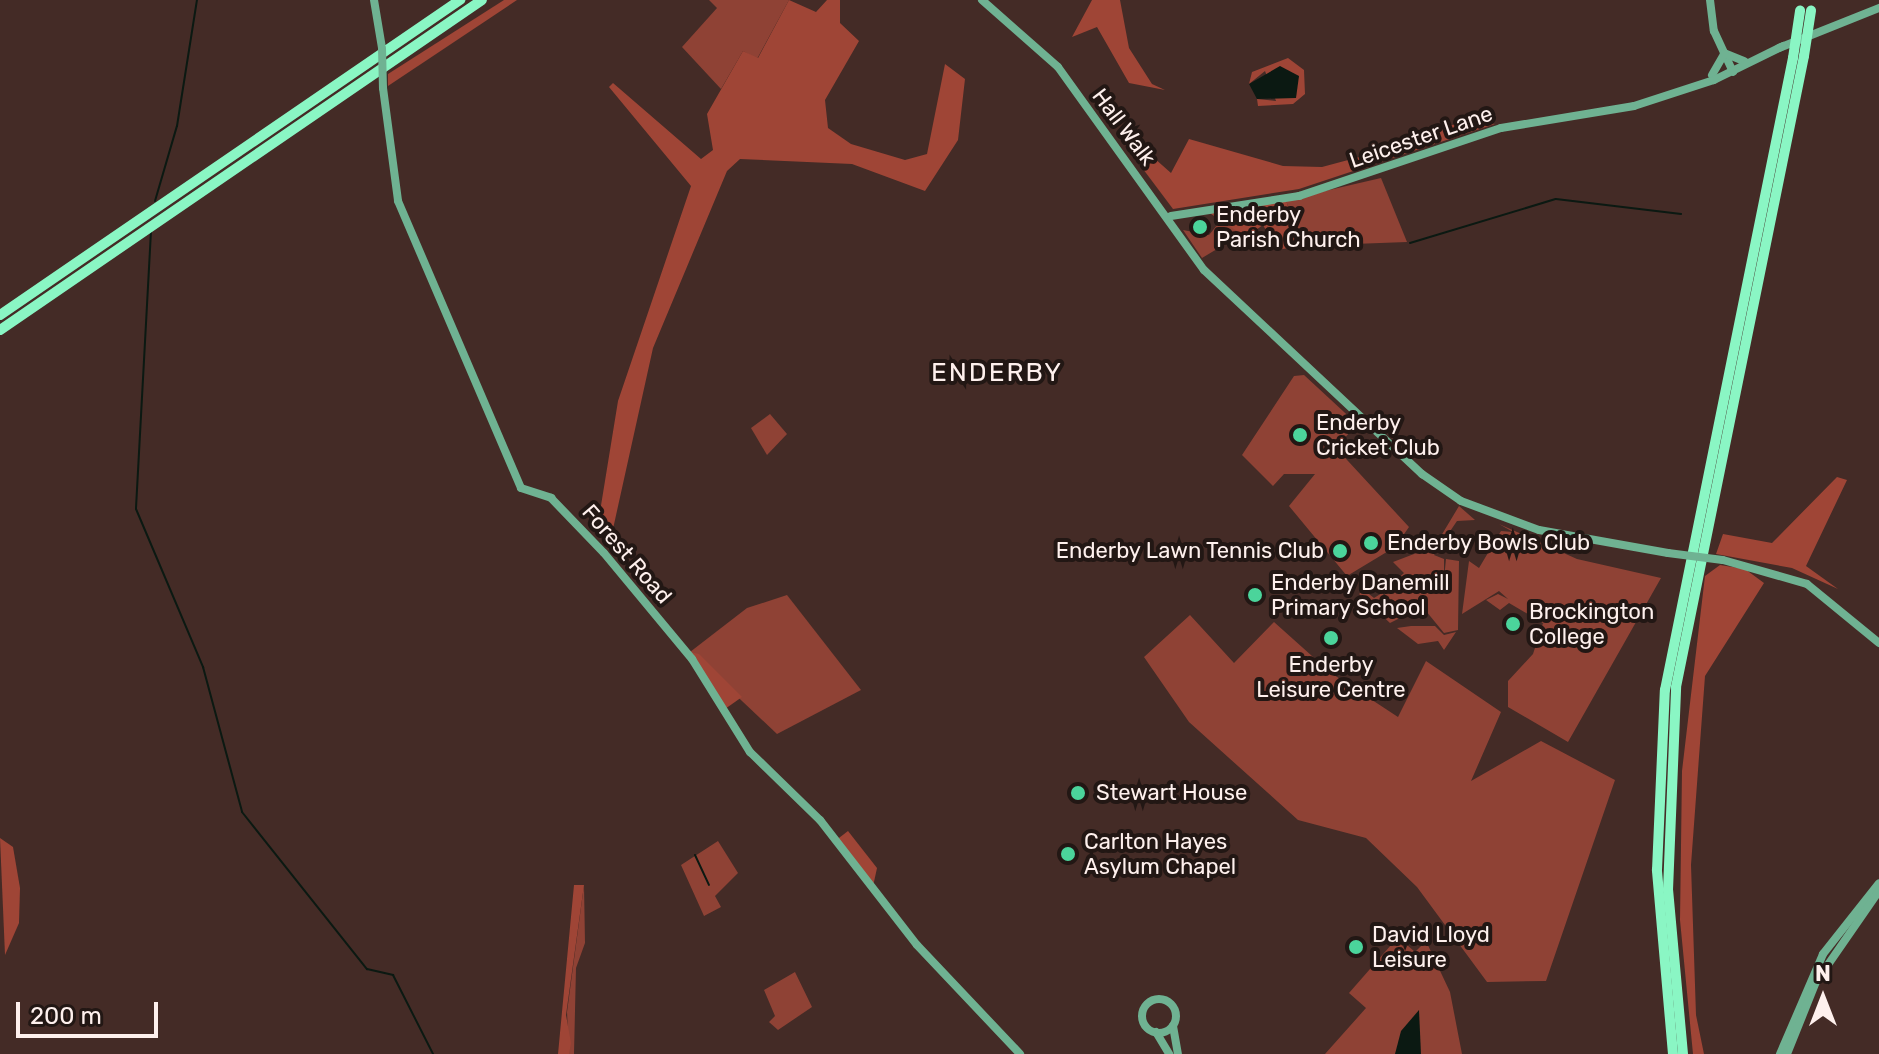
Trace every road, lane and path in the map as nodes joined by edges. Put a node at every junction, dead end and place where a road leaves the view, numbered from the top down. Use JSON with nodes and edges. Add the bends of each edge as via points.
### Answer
{"nodes":[{"id":1,"x":374,"y":0,"type":"edge"},
{"id":2,"x":460,"y":0,"type":"edge"},
{"id":3,"x":482,"y":0,"type":"edge"},
{"id":4,"x":982,"y":0,"type":"edge"},
{"id":5,"x":1710,"y":0,"type":"edge"},
{"id":6,"x":1807,"y":5,"type":"edge"},
{"id":7,"x":1879,"y":8,"type":"edge"},
{"id":8,"x":1783,"y":46,"type":"junction"},
{"id":9,"x":1724,"y":53,"type":"junction"},
{"id":10,"x":1799,"y":57,"type":"junction"},
{"id":11,"x":1744,"y":61,"type":"junction"},
{"id":12,"x":1732,"y":70,"type":"junction"},
{"id":13,"x":1712,"y":75,"type":"junction"},
{"id":14,"x":1681,"y":90,"type":"junction"},
{"id":15,"x":1171,"y":216,"type":"junction"},
{"id":16,"x":0,"y":315,"type":"edge"},
{"id":17,"x":0,"y":330,"type":"edge"},
{"id":18,"x":1879,"y":643,"type":"edge"},
{"id":19,"x":1879,"y":883,"type":"edge"},
{"id":20,"x":1879,"y":891,"type":"edge"},
{"id":21,"x":1173,"y":1026,"type":"junction"},
{"id":22,"x":1156,"y":1032,"type":"junction"},
{"id":23,"x":1020,"y":1054,"type":"edge"},
{"id":24,"x":1169,"y":1054,"type":"edge"},
{"id":25,"x":1178,"y":1054,"type":"edge"},
{"id":26,"x":1673,"y":1054,"type":"edge"},
{"id":27,"x":1683,"y":1054,"type":"edge"},
{"id":28,"x":1780,"y":1054,"type":"edge"},
{"id":29,"x":1787,"y":1054,"type":"edge"}],
"edges":[{"from":1,"to":23,"type":"street","name":"Forest Road","bridge":true,"via":[[398,201],[521,488],[557,502],[602,550],[692,659],[750,752],[820,820],[917,945]]},
{"from":2,"to":16,"type":"highway"},
{"from":3,"to":17,"type":"highway"},
{"from":4,"to":15,"type":"street","name":"Hall Walk","via":[[1050,59]]},
{"from":5,"to":9,"type":"street"},
{"from":6,"to":10,"type":"highway","bridge":true},
{"from":7,"to":8,"type":"street","name":"Leicester Lane"},
{"from":8,"to":11,"type":"street","name":"Leicester Lane"},
{"from":8,"to":12,"type":"street","name":"Leicester Lane"},
{"from":9,"to":11,"type":"street"},
{"from":9,"to":12,"type":"street"},
{"from":9,"to":13,"type":"street"},
{"from":10,"to":26,"type":"highway","via":[[1665,690],[1657,870]]},
{"from":10,"to":27,"type":"highway","via":[[1676,687],[1668,890]]},
{"from":11,"to":12,"type":"street","name":"Leicester Lane"},
{"from":12,"to":13,"type":"street","name":"Leicester Lane"},
{"from":12,"to":14,"type":"street","name":"Leicester Lane"},
{"from":13,"to":14,"type":"street","name":"Leicester Lane"},
{"from":14,"to":15,"type":"street","name":"Leicester Lane","via":[[1634,106],[1501,128],[1299,196]]},
{"from":15,"to":18,"type":"street","name":"Hall Walk","bridge":true,"via":[[1204,270],[1247,315],[1435,484],[1539,530],[1723,560],[1807,584]]},
{"from":19,"to":28,"type":"street","via":[[1823,954]]},
{"from":20,"to":29,"type":"street","via":[[1816,982]]},
{"from":21,"to":22,"type":"street"},
{"from":21,"to":22,"type":"street","via":[[1171,1004],[1153,1000],[1142,1017]]},
{"from":21,"to":25,"type":"street"},
{"from":22,"to":24,"type":"street"}]}
